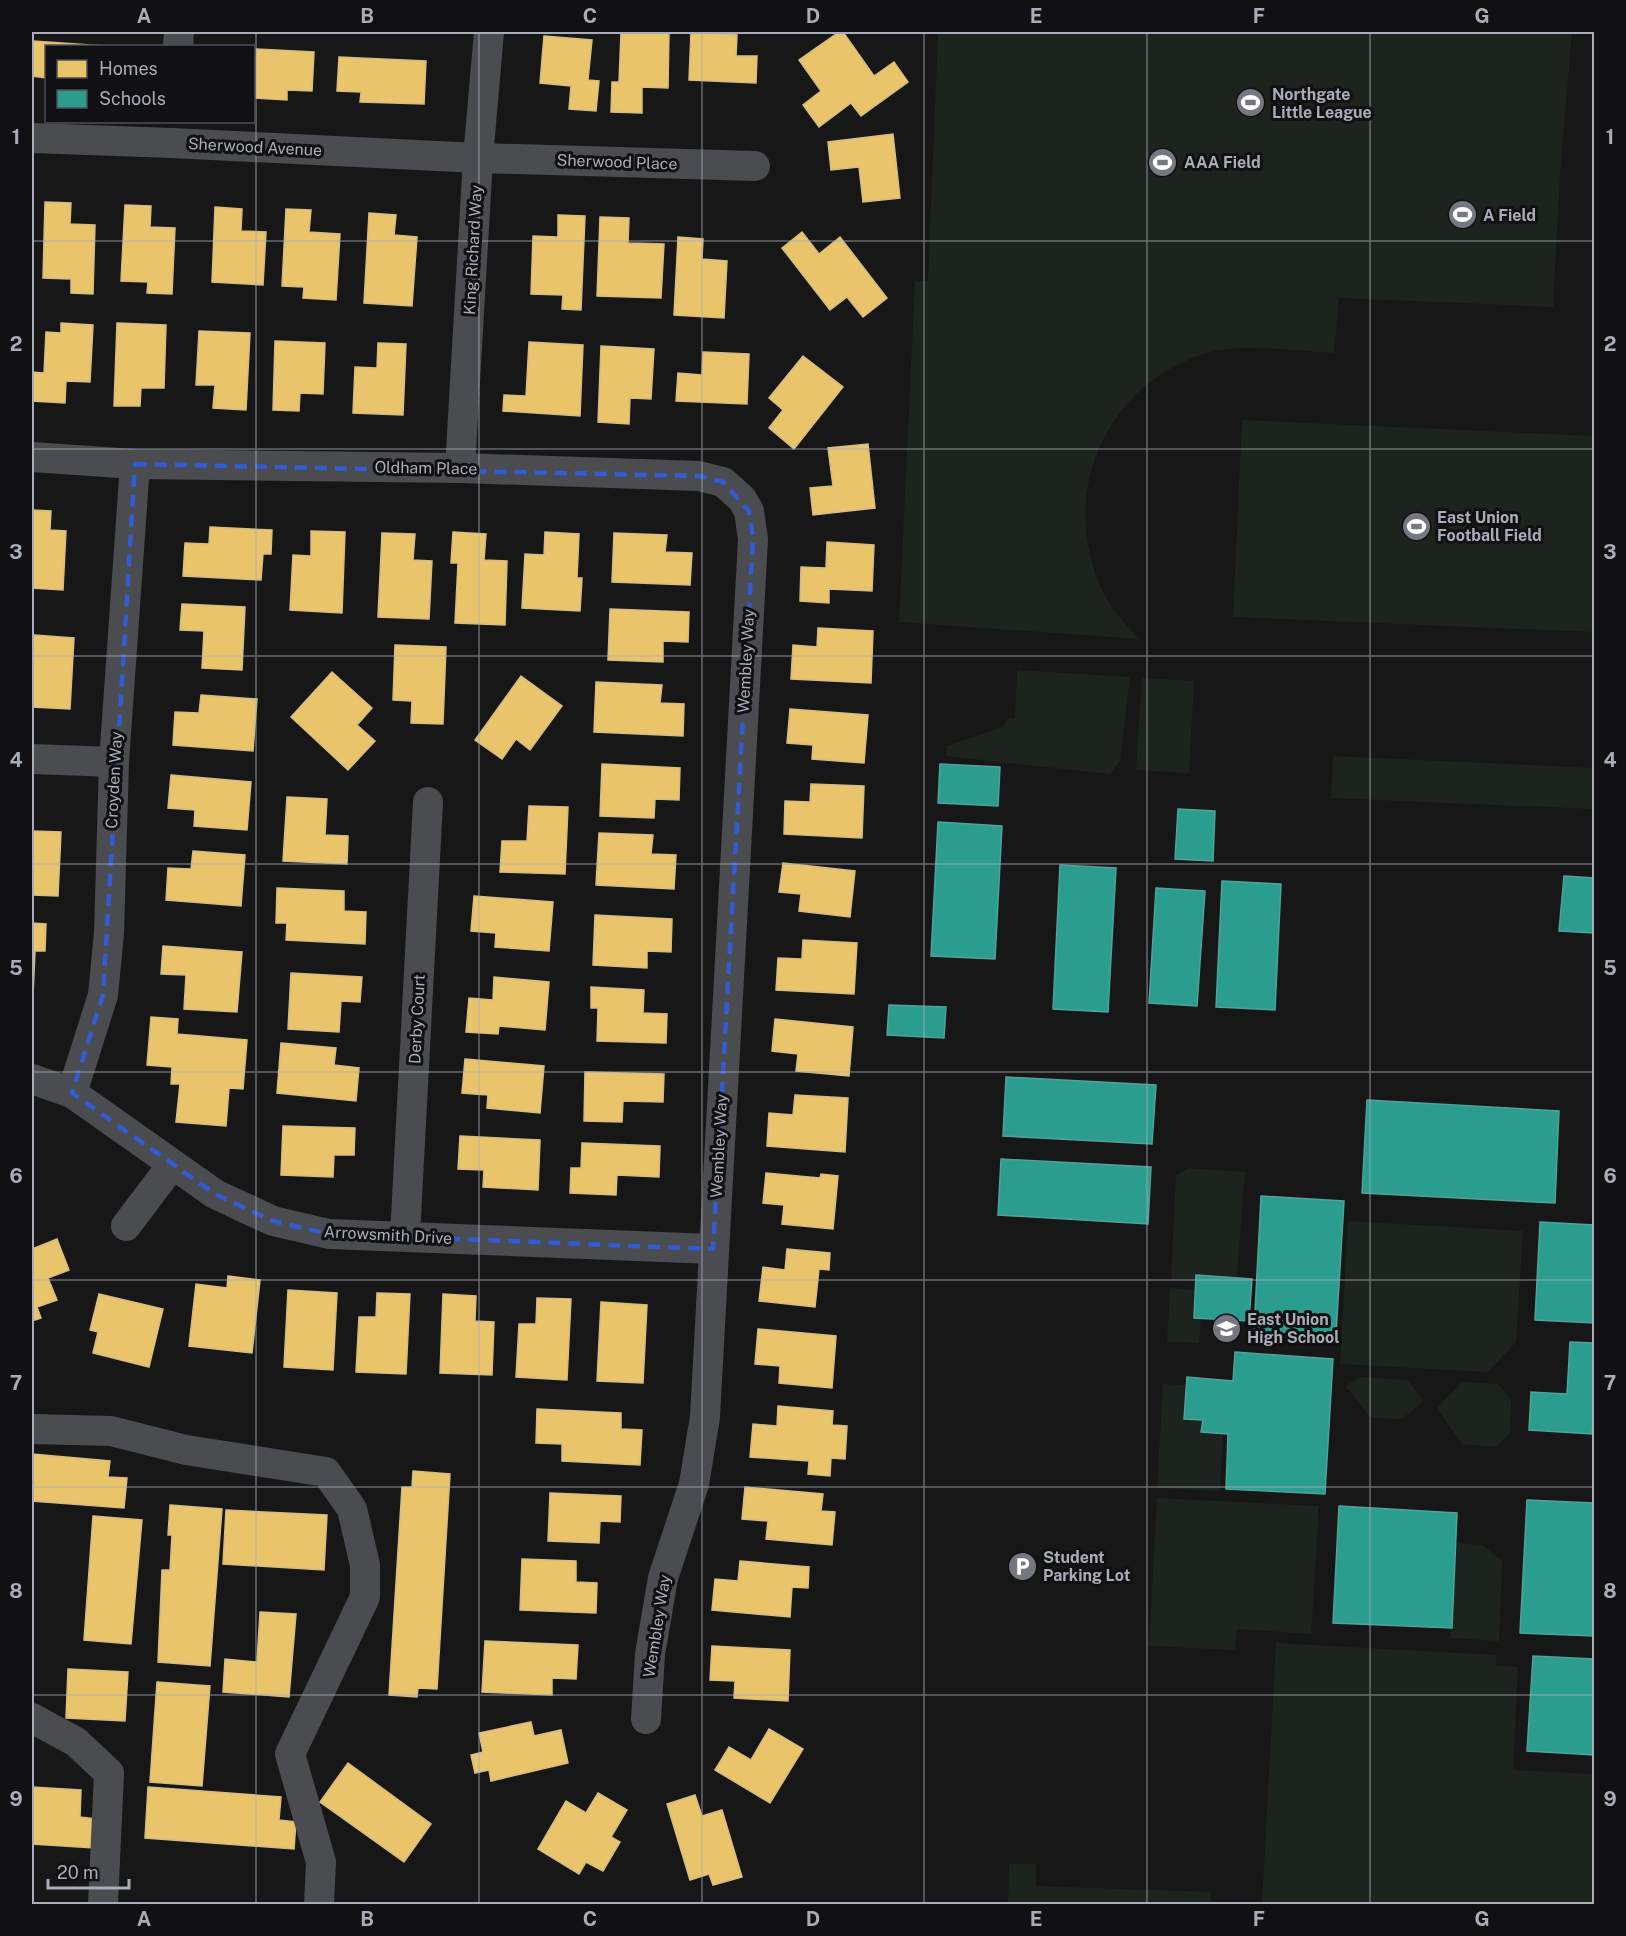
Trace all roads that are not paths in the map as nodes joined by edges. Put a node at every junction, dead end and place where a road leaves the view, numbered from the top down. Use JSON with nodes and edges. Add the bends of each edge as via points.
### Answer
{"nodes":[{"id":1,"x":489,"y":32,"type":"edge"},
{"id":2,"x":172,"y":132,"type":"edge"},
{"id":3,"x":32,"y":138,"type":"edge"},
{"id":4,"x":478,"y":158,"type":"junction"},
{"id":5,"x":755,"y":166,"type":"dead end"},
{"id":6,"x":32,"y":457,"type":"edge"},
{"id":7,"x":135,"y":464,"type":"junction"},
{"id":8,"x":460,"y":468,"type":"junction"},
{"id":9,"x":752,"y":567,"type":"joint"},
{"id":10,"x":32,"y":759,"type":"edge"},
{"id":11,"x":114,"y":762,"type":"junction"},
{"id":12,"x":428,"y":802,"type":"dead end"},
{"id":13,"x":32,"y":1079,"type":"edge"},
{"id":14,"x":72,"y":1093,"type":"junction"},
{"id":15,"x":172,"y":1166,"type":"junction"},
{"id":16,"x":126,"y":1226,"type":"dead end"},
{"id":17,"x":405,"y":1236,"type":"junction"},
{"id":18,"x":713,"y":1249,"type":"junction"},
{"id":19,"x":32,"y":1429,"type":"edge"},
{"id":20,"x":32,"y":1718,"type":"edge"},
{"id":21,"x":646,"y":1719,"type":"dead end"},
{"id":22,"x":103,"y":1905,"type":"edge"},
{"id":23,"x":319,"y":1905,"type":"edge"}],
"edges":[{"from":1,"to":4,"type":"street","name":"King Richard Way"},
{"from":2,"to":3,"type":"street","name":"Sherwood Avenue"},
{"from":2,"to":4,"type":"street","name":"Sherwood Avenue"},
{"from":4,"to":5,"type":"street","name":"Sherwood Place"},
{"from":4,"to":8,"type":"street","name":"King Richard Way"},
{"from":6,"to":7,"type":"street","name":"Oldham Place"},
{"from":7,"to":8,"type":"street","name":"Oldham Place"},
{"from":7,"to":11,"type":"street","name":"Croyden Way"},
{"from":8,"to":9,"type":"street","name":"Oldham Place","via":[[699,476],[723,482],[742,499],[749,512]]},
{"from":9,"to":18,"type":"street","name":"Wembley Way"},
{"from":10,"to":11,"type":"street"},
{"from":11,"to":14,"type":"street","name":"Croyden Way","via":[[109,933],[103,995]]},
{"from":12,"to":17,"type":"street","name":"Derby Court"},
{"from":13,"to":14,"type":"street","name":"Arrowsmith Drive"},
{"from":14,"to":15,"type":"street","name":"Arrowsmith Drive"},
{"from":15,"to":16,"type":"street"},
{"from":15,"to":17,"type":"street","name":"Arrowsmith Drive","via":[[215,1194],[273,1221],[329,1234]]},
{"from":17,"to":18,"type":"street","name":"Arrowsmith Drive"},
{"from":18,"to":21,"type":"street","name":"Wembley Way","via":[[705,1417],[694,1484],[663,1578],[650,1654]]},
{"from":19,"to":23,"type":"street","via":[[111,1431],[186,1450],[326,1472],[352,1509],[365,1565],[364,1597],[290,1754],[321,1862]]},
{"from":20,"to":22,"type":"street","via":[[76,1742],[109,1773]]}]}
